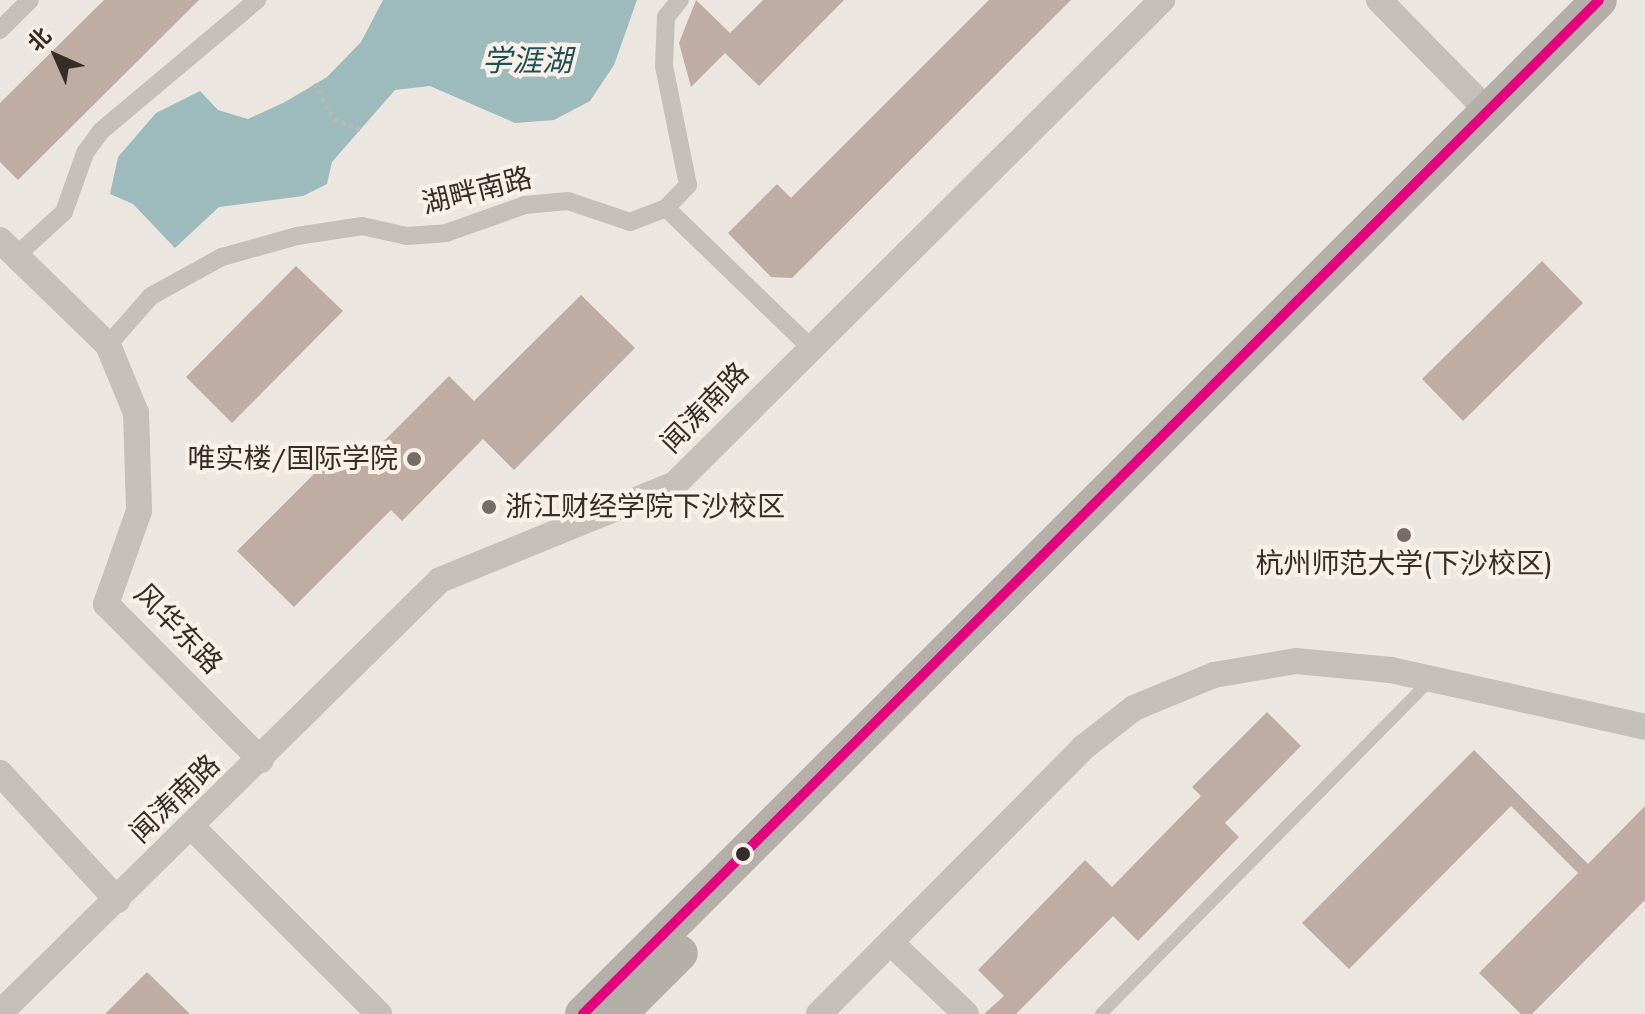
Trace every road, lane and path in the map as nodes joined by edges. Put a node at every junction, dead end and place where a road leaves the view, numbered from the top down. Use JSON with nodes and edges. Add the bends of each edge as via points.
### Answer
{"nodes":[{"id":1,"x":30,"y":0,"type":"edge"},
{"id":2,"x":257,"y":0,"type":"edge"},
{"id":3,"x":680,"y":0,"type":"edge"},
{"id":4,"x":1162,"y":0,"type":"edge"},
{"id":5,"x":1379,"y":0,"type":"edge"},
{"id":6,"x":1599,"y":0,"type":"edge"},
{"id":7,"x":1627,"y":0,"type":"edge"},
{"id":8,"x":0,"y":30,"type":"edge"},
{"id":9,"x":314,"y":84,"type":"dead end"},
{"id":10,"x":1488,"y":111,"type":"junction"},
{"id":11,"x":361,"y":130,"type":"dead end"},
{"id":12,"x":666,"y":208,"type":"junction"},
{"id":13,"x":8,"y":248,"type":"edge"},
{"id":14,"x":108,"y":345,"type":"junction"},
{"id":15,"x":809,"y":346,"type":"junction"},
{"id":16,"x":1432,"y":677,"type":"junction"},
{"id":17,"x":1645,"y":727,"type":"edge"},
{"id":18,"x":261,"y":760,"type":"junction"},
{"id":19,"x":0,"y":773,"type":"edge"},
{"id":20,"x":194,"y":829,"type":"junction"},
{"id":21,"x":117,"y":900,"type":"junction"},
{"id":22,"x":891,"y":943,"type":"junction"},
{"id":23,"x":0,"y":1013,"type":"edge"},
{"id":24,"x":379,"y":1014,"type":"edge"},
{"id":25,"x":583,"y":1014,"type":"edge"},
{"id":26,"x":619,"y":1014,"type":"edge"},
{"id":27,"x":819,"y":1014,"type":"edge"},
{"id":28,"x":966,"y":1014,"type":"edge"},
{"id":29,"x":1101,"y":1014,"type":"edge"}],
"edges":[{"from":1,"to":8,"type":"street"},
{"from":2,"to":13,"type":"street","via":[[101,131],[85,153],[64,212]]},
{"from":3,"to":12,"type":"street","via":[[666,17],[664,66],[688,185]]},
{"from":4,"to":15,"type":"street","name":"闻涛南路"},
{"from":5,"to":10,"type":"street"},
{"from":6,"to":10,"type":"main road"},
{"from":7,"to":26,"type":"main road"},
{"from":9,"to":11,"type":"path","via":[[334,120]]},
{"from":10,"to":25,"type":"main road"},
{"from":12,"to":14,"type":"street","name":"湖畔南路","via":[[630,222],[568,201],[525,205],[446,233],[407,236],[362,226],[297,236],[222,257],[151,296]]},
{"from":12,"to":15,"type":"street"},
{"from":13,"to":14,"type":"street","name":"风华东路"},
{"from":14,"to":18,"type":"street","name":"风华东路","via":[[136,413],[139,511],[106,604]]},
{"from":15,"to":18,"type":"street","name":"闻涛南路","via":[[675,484],[440,580]]},
{"from":16,"to":17,"type":"street"},
{"from":16,"to":22,"type":"street","via":[[1296,661],[1214,675],[1134,708],[1084,747]]},
{"from":16,"to":29,"type":"lane"},
{"from":18,"to":20,"type":"street","name":"闻涛南路"},
{"from":19,"to":21,"type":"street"},
{"from":20,"to":21,"type":"street","name":"闻涛南路"},
{"from":20,"to":24,"type":"street"},
{"from":21,"to":23,"type":"street","name":"闻涛南路"},
{"from":22,"to":27,"type":"street"},
{"from":22,"to":28,"type":"street"}]}
